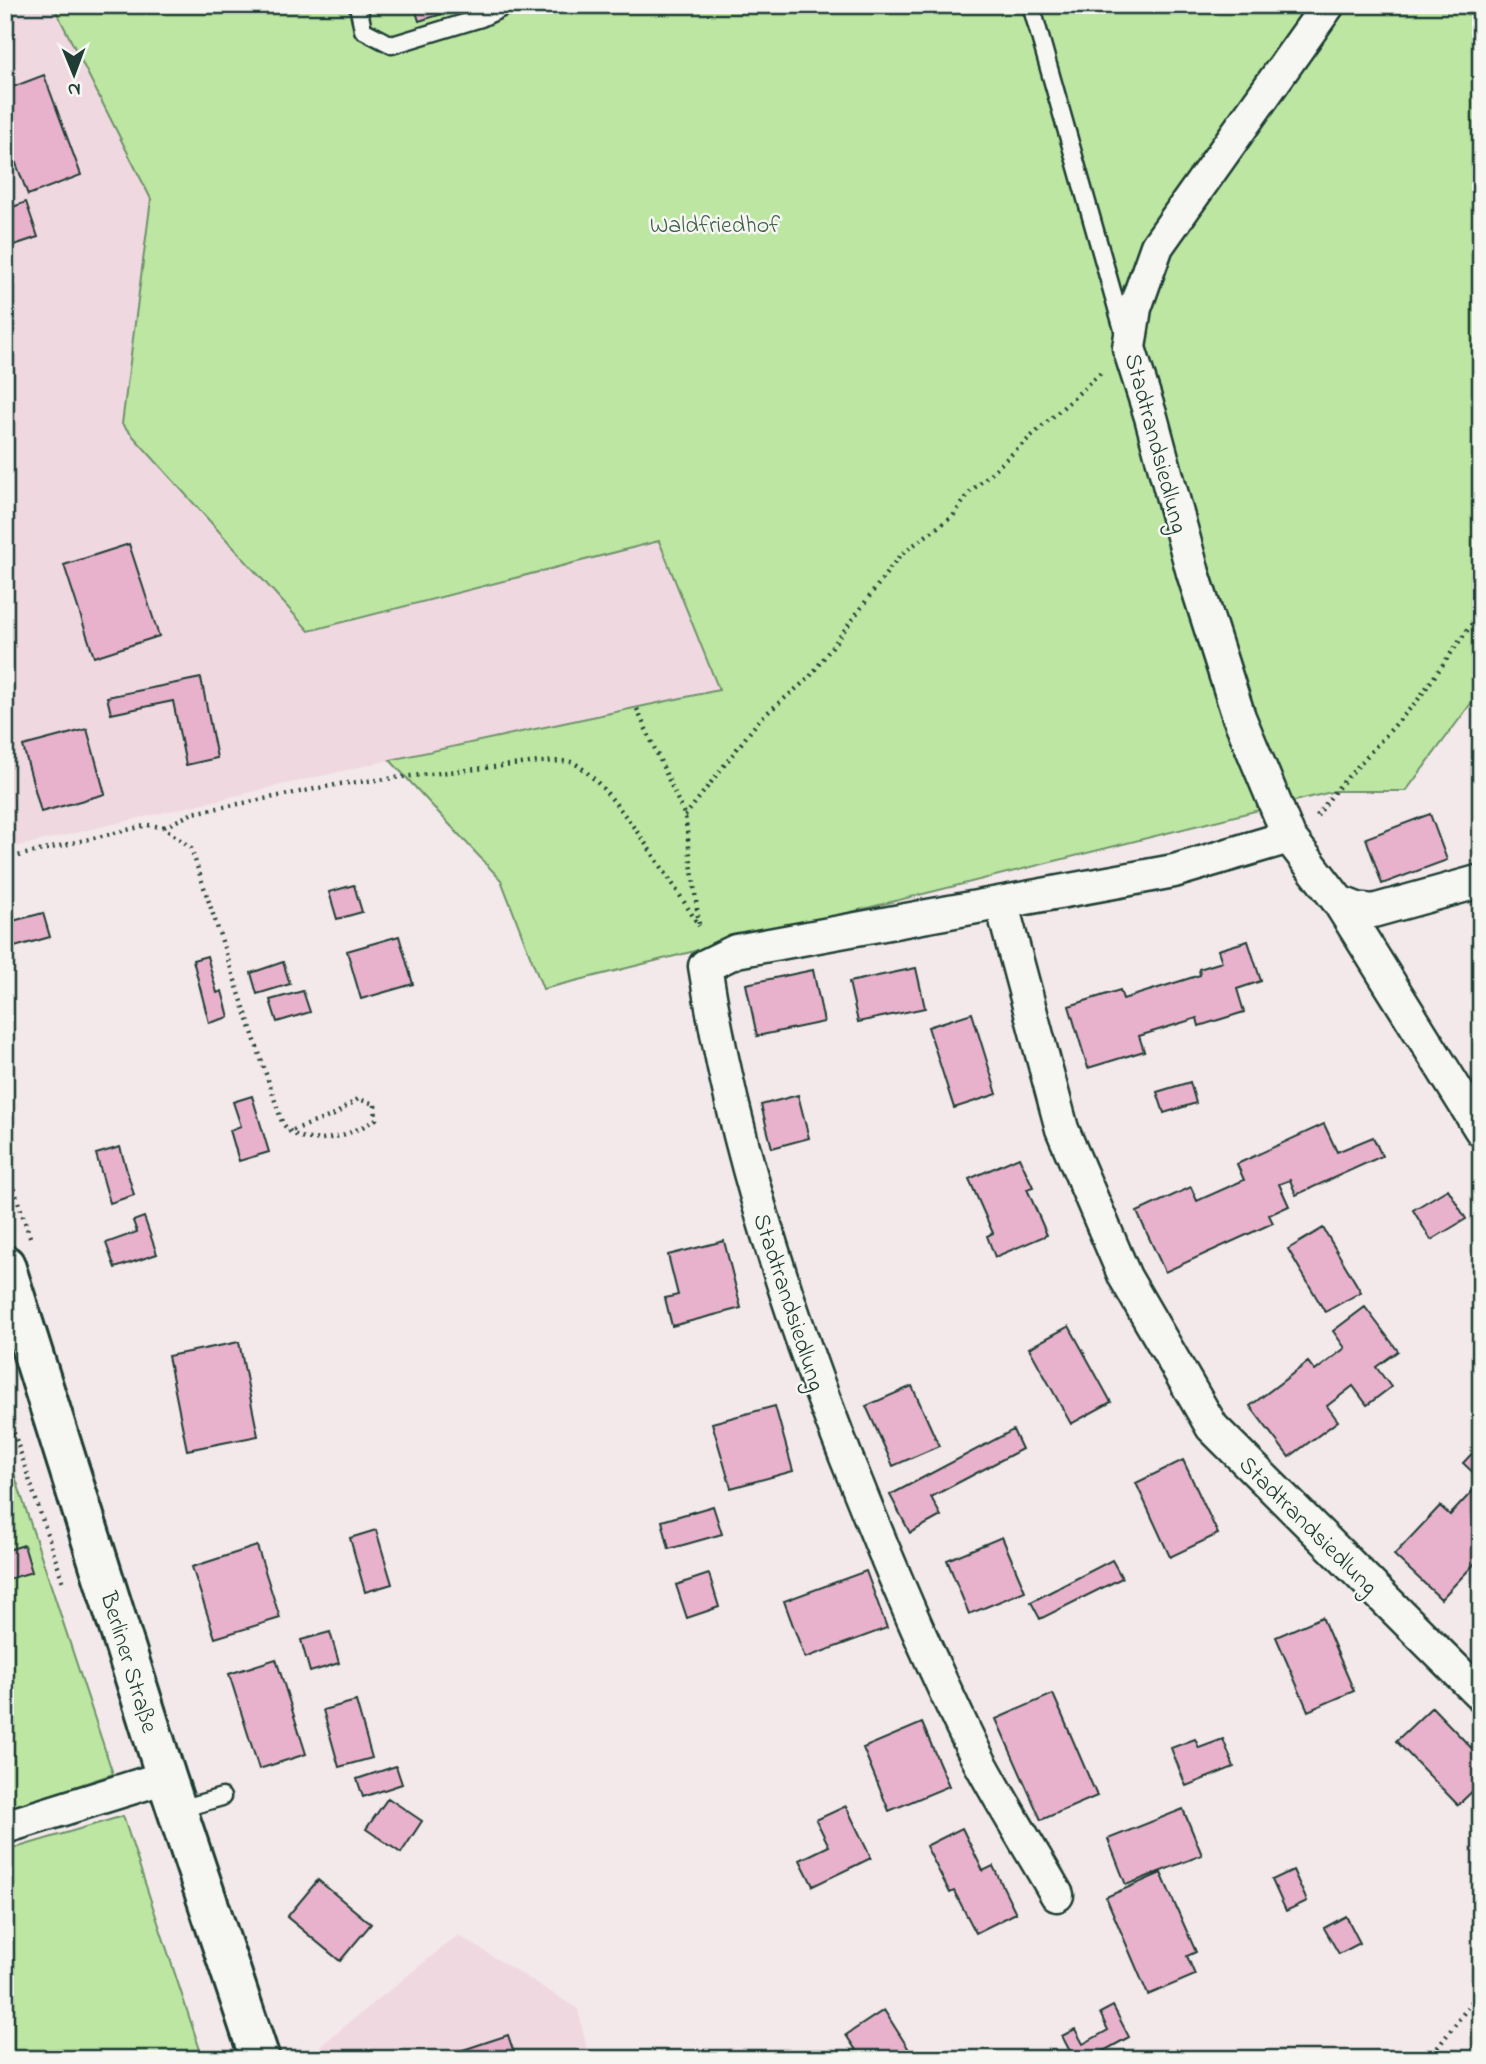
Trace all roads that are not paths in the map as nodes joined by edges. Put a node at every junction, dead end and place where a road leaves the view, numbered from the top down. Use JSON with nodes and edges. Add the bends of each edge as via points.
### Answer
{"nodes":[{"id":1,"x":358,"y":5,"type":"edge"},
{"id":2,"x":508,"y":5,"type":"edge"},
{"id":3,"x":1031,"y":5,"type":"edge"},
{"id":4,"x":1328,"y":5,"type":"edge"},
{"id":5,"x":1129,"y":348,"type":"junction"},
{"id":6,"x":1292,"y":841,"type":"junction"},
{"id":7,"x":1481,"y":881,"type":"edge"},
{"id":8,"x":1339,"y":902,"type":"junction"},
{"id":9,"x":1002,"y":905,"type":"junction"},
{"id":10,"x":1481,"y":1130,"type":"edge"},
{"id":11,"x":5,"y":1265,"type":"edge"},
{"id":12,"x":1481,"y":1695,"type":"edge"},
{"id":13,"x":172,"y":1793,"type":"junction"},
{"id":14,"x":222,"y":1797,"type":"dead end"},
{"id":15,"x":5,"y":1827,"type":"edge"},
{"id":16,"x":1057,"y":1895,"type":"dead end"},
{"id":17,"x":260,"y":2059,"type":"edge"}],
"edges":[{"from":1,"to":2,"type":"lane","via":[[363,30],[392,45]]},
{"from":3,"to":5,"type":"lane"},
{"from":4,"to":5,"type":"street","name":"Stadtrandsiedlung","via":[[1157,246],[1135,308]]},
{"from":5,"to":6,"type":"street","name":"Stadtrandsiedlung","via":[[1193,573],[1240,717]]},
{"from":6,"to":8,"type":"street","name":"Stadtrandsiedlung"},
{"from":6,"to":9,"type":"street","via":[[1174,872]]},
{"from":7,"to":8,"type":"street","via":[[1373,911]]},
{"from":8,"to":10,"type":"street","name":"Stadtrandsiedlung"},
{"from":9,"to":12,"type":"street","name":"Stadtrandsiedlung","via":[[1062,1129],[1125,1277],[1212,1427]]},
{"from":9,"to":16,"type":"street","name":"Stadtrandsiedlung","via":[[736,951],[705,966],[758,1205],[817,1386],[911,1620],[976,1755]]},
{"from":11,"to":13,"type":"main road","name":"Berliner Straße"},
{"from":13,"to":14,"type":"lane"},
{"from":13,"to":15,"type":"street"},
{"from":13,"to":17,"type":"main road","name":"Berliner Straße"}]}
